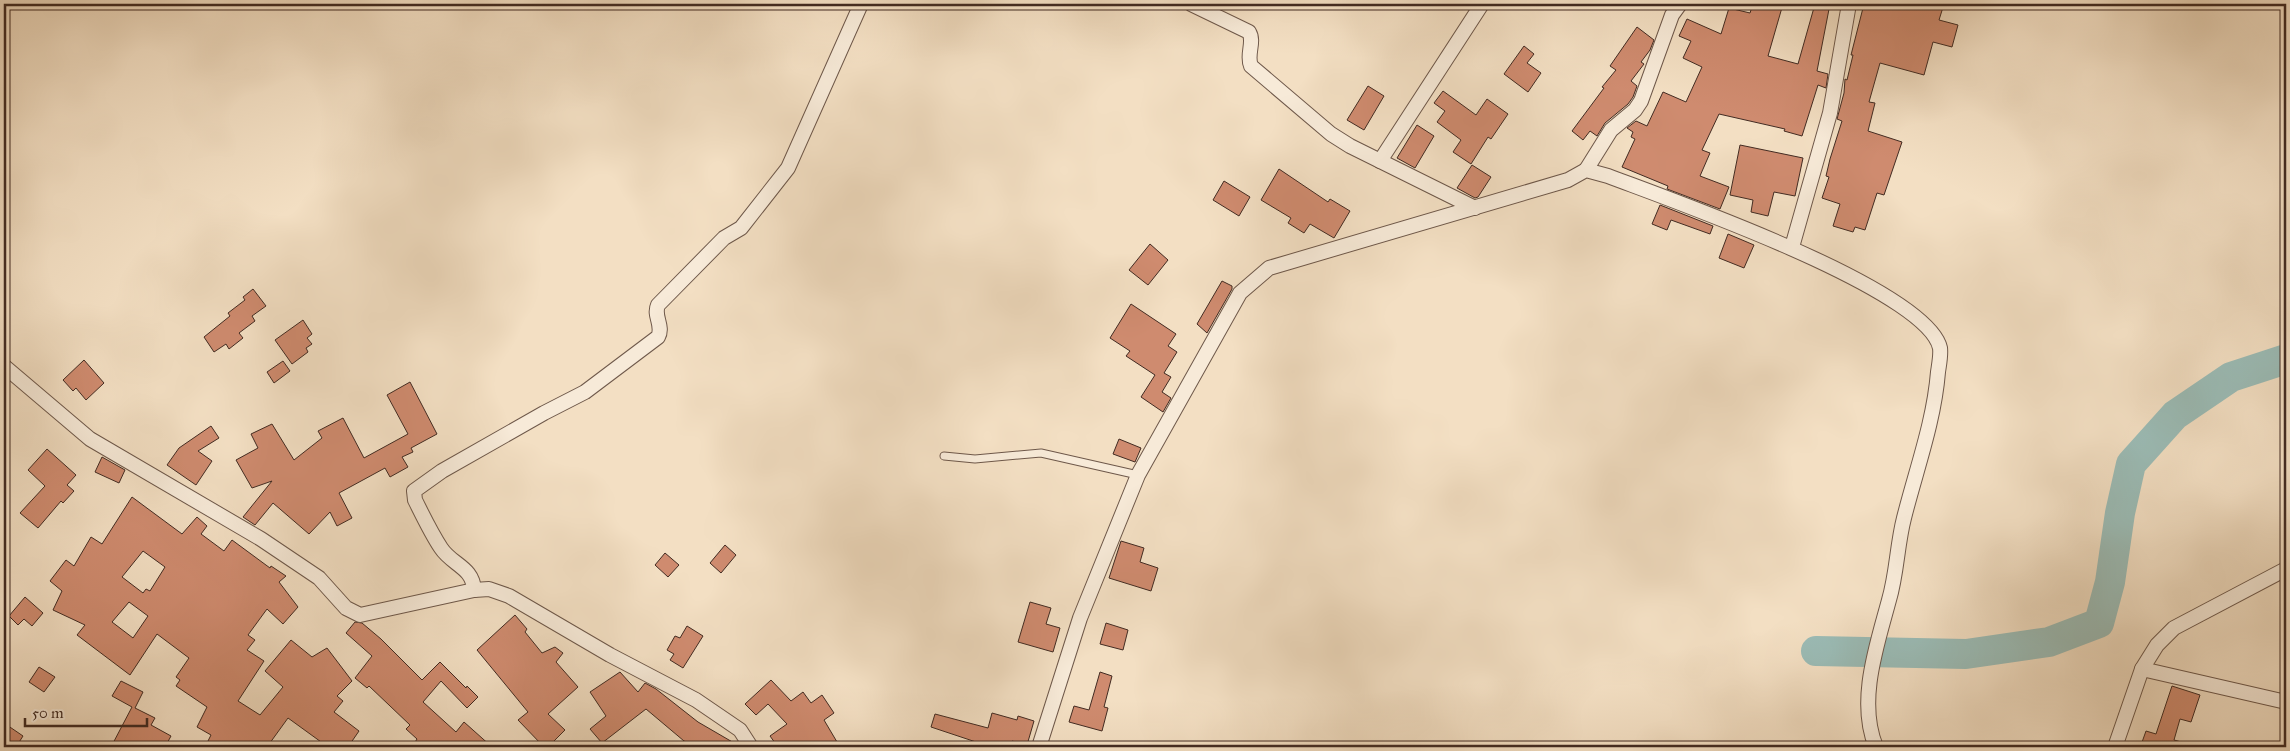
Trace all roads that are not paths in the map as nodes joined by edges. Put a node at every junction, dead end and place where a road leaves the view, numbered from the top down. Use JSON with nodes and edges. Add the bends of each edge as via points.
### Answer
{"nodes":[{"id":1,"x":861,"y":4,"type":"edge"},
{"id":2,"x":1192,"y":4,"type":"edge"},
{"id":3,"x":1482,"y":4,"type":"edge"},
{"id":4,"x":1680,"y":4,"type":"edge"},
{"id":5,"x":1850,"y":4,"type":"edge"},
{"id":6,"x":1380,"y":161,"type":"junction"},
{"id":7,"x":1586,"y":170,"type":"junction"},
{"id":8,"x":1475,"y":208,"type":"junction"},
{"id":9,"x":1792,"y":246,"type":"junction"},
{"id":10,"x":4,"y":366,"type":"edge"},
{"id":11,"x":944,"y":456,"type":"dead end"},
{"id":12,"x":1138,"y":475,"type":"junction"},
{"id":13,"x":2286,"y":569,"type":"edge"},
{"id":14,"x":474,"y":590,"type":"junction"},
{"id":15,"x":2142,"y":669,"type":"junction"},
{"id":16,"x":2286,"y":702,"type":"edge"},
{"id":17,"x":751,"y":747,"type":"edge"},
{"id":18,"x":1039,"y":747,"type":"edge"},
{"id":19,"x":1876,"y":747,"type":"edge"},
{"id":20,"x":2114,"y":747,"type":"edge"}],
"edges":[{"from":1,"to":14,"type":"street","via":[[788,168],[740,228],[724,238],[658,305],[656,312],[661,330],[658,337],[585,392],[415,489],[414,500],[442,550],[469,573],[474,581]]},
{"from":2,"to":6,"type":"street","via":[[1248,32],[1252,39],[1249,63],[1253,68],[1332,134]]},
{"from":3,"to":6,"type":"street"},
{"from":4,"to":7,"type":"street","via":[[1672,15],[1638,105],[1610,130]]},
{"from":5,"to":9,"type":"street","via":[[1830,113]]},
{"from":6,"to":8,"type":"street"},
{"from":7,"to":8,"type":"street","via":[[1568,180]]},
{"from":7,"to":9,"type":"street"},
{"from":8,"to":12,"type":"street","via":[[1269,268],[1253,280],[1240,293]]},
{"from":9,"to":19,"type":"street","via":[[1885,296],[1918,318],[1932,332],[1940,349],[1936,390],[1904,520],[1894,583],[1872,666],[1868,698],[1871,736]]},
{"from":10,"to":14,"type":"street","via":[[90,439],[261,538],[319,578],[346,608],[360,616]]},
{"from":11,"to":12,"type":"lane","via":[[975,459],[1041,453]]},
{"from":12,"to":18,"type":"street","via":[[1080,618]]},
{"from":13,"to":15,"type":"street","via":[[2174,628],[2157,645]]},
{"from":14,"to":17,"type":"street","via":[[490,589],[509,596],[696,700],[740,730]]},
{"from":15,"to":16,"type":"street"},
{"from":15,"to":20,"type":"street"}]}
